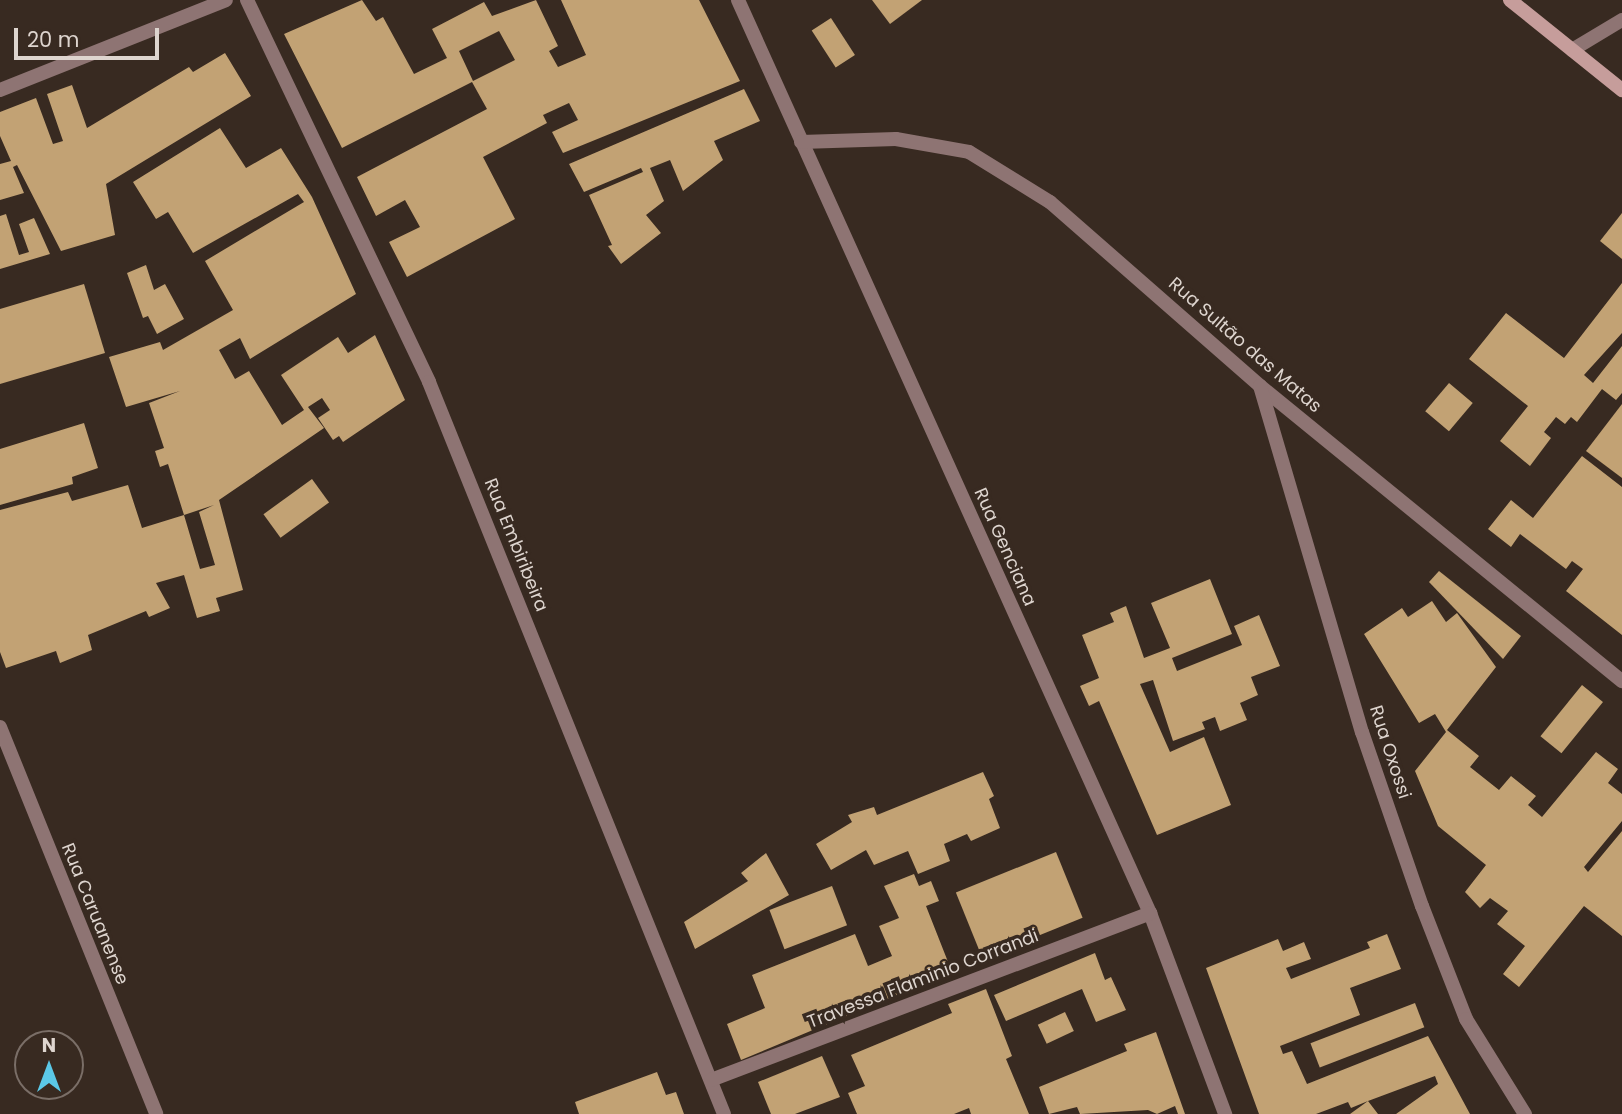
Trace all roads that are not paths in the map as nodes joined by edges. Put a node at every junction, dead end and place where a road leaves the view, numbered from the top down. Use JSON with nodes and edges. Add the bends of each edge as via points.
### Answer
{"nodes":[{"id":1,"x":226,"y":0,"type":"edge"},
{"id":2,"x":247,"y":0,"type":"edge"},
{"id":3,"x":738,"y":0,"type":"edge"},
{"id":4,"x":1510,"y":0,"type":"edge"},
{"id":5,"x":1622,"y":20,"type":"edge"},
{"id":6,"x":1572,"y":50,"type":"junction"},
{"id":7,"x":0,"y":90,"type":"edge"},
{"id":8,"x":1622,"y":90,"type":"edge"},
{"id":9,"x":801,"y":142,"type":"junction"},
{"id":10,"x":1260,"y":386,"type":"junction"},
{"id":11,"x":1622,"y":681,"type":"edge"},
{"id":12,"x":0,"y":727,"type":"edge"},
{"id":13,"x":1150,"y":913,"type":"junction"},
{"id":14,"x":711,"y":1080,"type":"junction"},
{"id":15,"x":156,"y":1114,"type":"edge"},
{"id":16,"x":724,"y":1114,"type":"edge"},
{"id":17,"x":1225,"y":1114,"type":"edge"},
{"id":18,"x":1525,"y":1114,"type":"edge"}],
"edges":[{"from":1,"to":7,"type":"street"},
{"from":2,"to":14,"type":"street","name":"Rua Embiribeira","via":[[429,382]]},
{"from":3,"to":9,"type":"street","name":"Rua Genciana"},
{"from":4,"to":6,"type":"main road"},
{"from":5,"to":6,"type":"street"},
{"from":6,"to":8,"type":"main road"},
{"from":9,"to":10,"type":"street","name":"Rua Sultão das Matas","via":[[896,139],[969,152],[1050,202]]},
{"from":9,"to":13,"type":"street","name":"Rua Genciana"},
{"from":10,"to":11,"type":"street","name":"Rua Sultão das Matas"},
{"from":10,"to":18,"type":"street","name":"Rua Oxossi","via":[[1362,732],[1422,906],[1466,1019]]},
{"from":12,"to":15,"type":"street","name":"Rua Caruanense"},
{"from":13,"to":14,"type":"street","name":"Travessa Flaminio Corrandi"},
{"from":13,"to":17,"type":"street","name":"Rua Genciana"},
{"from":14,"to":16,"type":"street","name":"Rua Embiribeira"}]}
